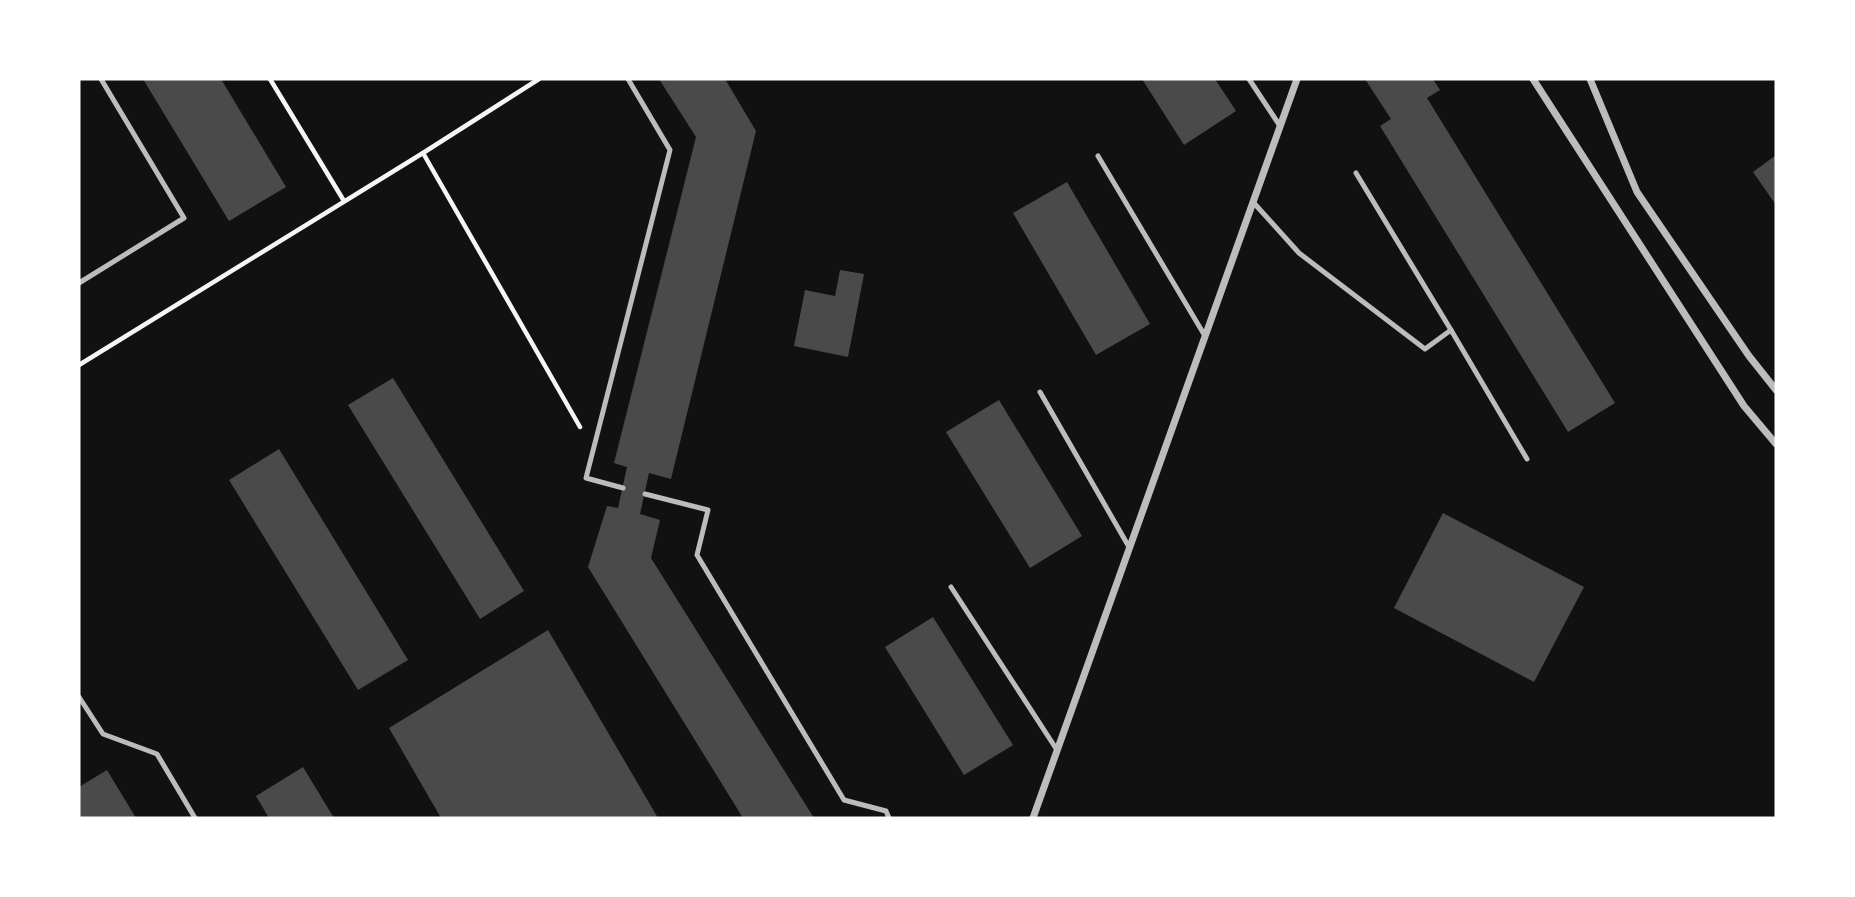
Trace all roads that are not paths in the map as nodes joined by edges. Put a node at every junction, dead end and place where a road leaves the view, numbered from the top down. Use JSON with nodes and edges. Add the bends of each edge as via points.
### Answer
{"nodes":[{"id":1,"x":101,"y":79,"type":"edge"},
{"id":2,"x":628,"y":79,"type":"edge"},
{"id":3,"x":1249,"y":79,"type":"edge"},
{"id":4,"x":1297,"y":79,"type":"edge"},
{"id":5,"x":1533,"y":79,"type":"edge"},
{"id":6,"x":1590,"y":79,"type":"edge"},
{"id":7,"x":1280,"y":126,"type":"junction"},
{"id":8,"x":1098,"y":156,"type":"dead end"},
{"id":9,"x":1356,"y":173,"type":"dead end"},
{"id":10,"x":1253,"y":202,"type":"junction"},
{"id":11,"x":79,"y":283,"type":"edge"},
{"id":12,"x":1451,"y":330,"type":"junction"},
{"id":13,"x":1205,"y":336,"type":"junction"},
{"id":14,"x":1776,"y":390,"type":"edge"},
{"id":15,"x":1040,"y":392,"type":"dead end"},
{"id":16,"x":1776,"y":444,"type":"edge"},
{"id":17,"x":1527,"y":459,"type":"dead end"},
{"id":18,"x":623,"y":488,"type":"dead end"},
{"id":19,"x":645,"y":494,"type":"dead end"},
{"id":20,"x":1129,"y":548,"type":"junction"},
{"id":21,"x":951,"y":587,"type":"dead end"},
{"id":22,"x":79,"y":697,"type":"edge"},
{"id":23,"x":1057,"y":750,"type":"junction"},
{"id":24,"x":195,"y":818,"type":"edge"},
{"id":25,"x":889,"y":818,"type":"edge"},
{"id":26,"x":1033,"y":818,"type":"edge"}],
"edges":[{"from":1,"to":11,"type":"lane","via":[[184,218]]},
{"from":2,"to":18,"type":"lane","via":[[670,150],[586,478]]},
{"from":3,"to":7,"type":"lane"},
{"from":4,"to":7,"type":"street"},
{"from":5,"to":16,"type":"street","via":[[1744,406]]},
{"from":6,"to":14,"type":"street","via":[[1637,192]]},
{"from":7,"to":10,"type":"street"},
{"from":8,"to":13,"type":"lane"},
{"from":9,"to":12,"type":"lane"},
{"from":10,"to":12,"type":"lane","via":[[1299,253],[1424,349]]},
{"from":10,"to":13,"type":"street"},
{"from":12,"to":17,"type":"lane"},
{"from":13,"to":20,"type":"street"},
{"from":15,"to":20,"type":"lane"},
{"from":19,"to":25,"type":"lane","via":[[708,510],[697,555],[844,800],[886,811]]},
{"from":20,"to":23,"type":"street"},
{"from":21,"to":23,"type":"lane"},
{"from":22,"to":24,"type":"lane","via":[[103,734],[157,754]]},
{"from":23,"to":26,"type":"street"}]}
